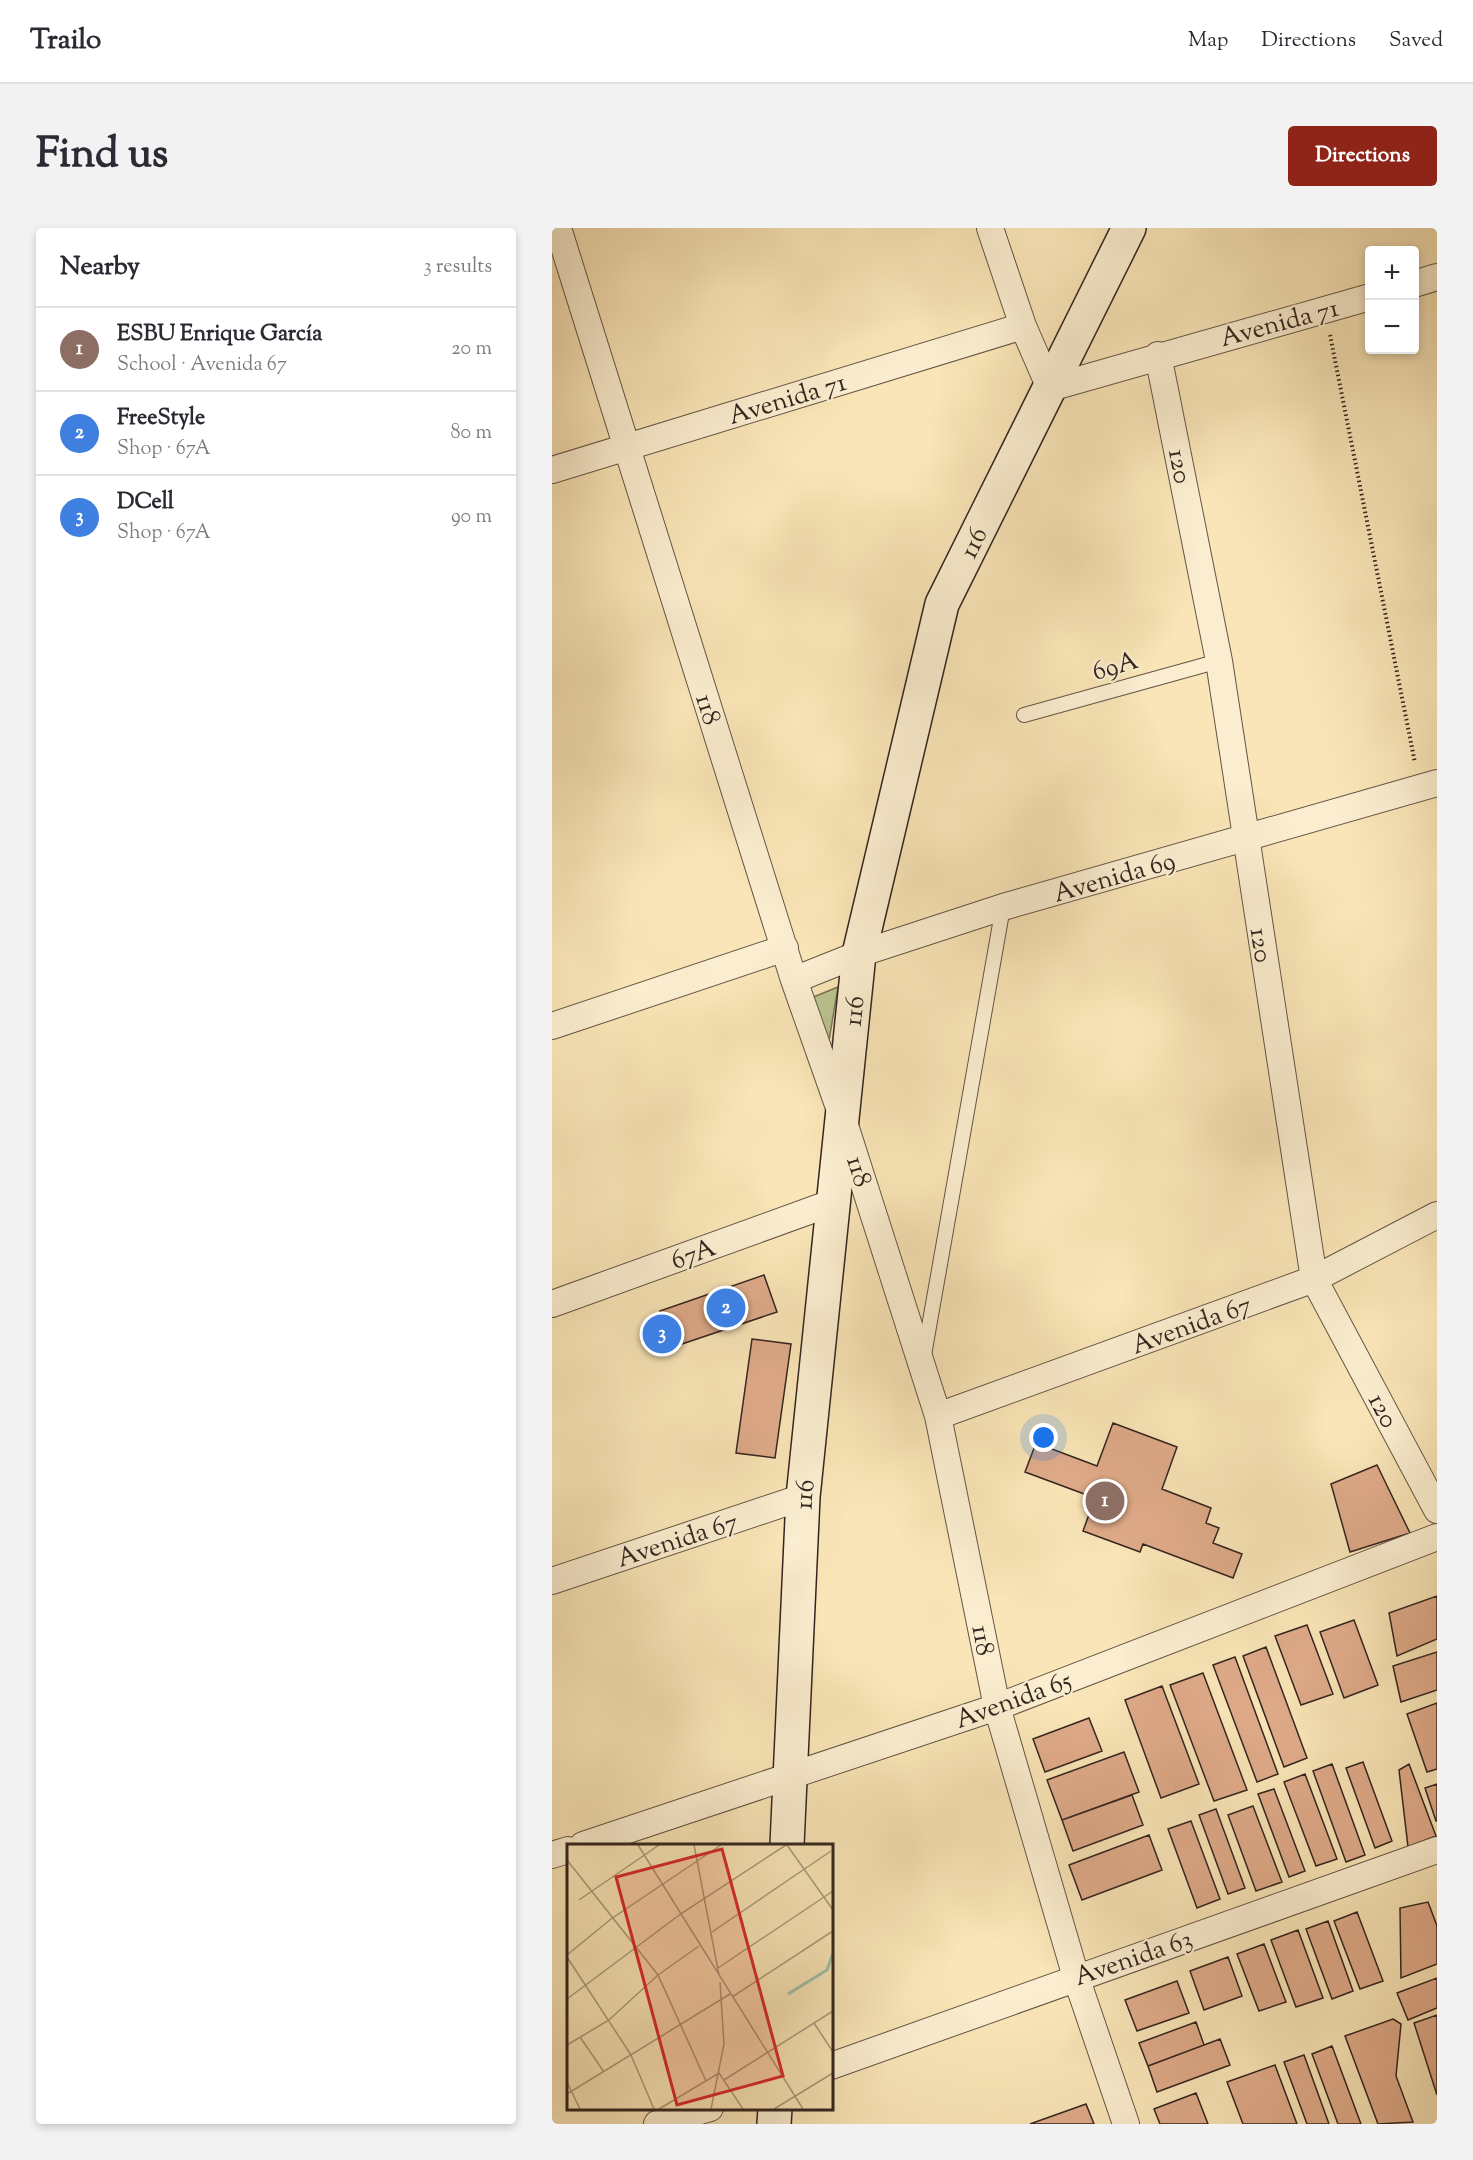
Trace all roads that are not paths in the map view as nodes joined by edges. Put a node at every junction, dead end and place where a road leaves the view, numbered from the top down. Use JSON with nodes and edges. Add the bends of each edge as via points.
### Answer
{"nodes":[{"id":1,"x":558,"y":228,"type":"edge"},
{"id":2,"x":990,"y":228,"type":"edge"},
{"id":3,"x":1129,"y":228,"type":"edge"},
{"id":4,"x":1437,"y":278,"type":"edge"},
{"id":5,"x":1419,"y":283,"type":"edge"},
{"id":6,"x":1365,"y":298,"type":"edge"},
{"id":7,"x":1023,"y":326,"type":"junction"},
{"id":8,"x":1158,"y":355,"type":"junction"},
{"id":9,"x":1050,"y":388,"type":"junction"},
{"id":10,"x":626,"y":447,"type":"junction"},
{"id":11,"x":552,"y":470,"type":"edge"},
{"id":12,"x":1219,"y":661,"type":"junction"},
{"id":13,"x":1024,"y":715,"type":"dead end"},
{"id":14,"x":1428,"y":785,"type":"edge"},
{"id":15,"x":1246,"y":838,"type":"junction"},
{"id":16,"x":1003,"y":907,"type":"junction"},
{"id":17,"x":785,"y":948,"type":"junction"},
{"id":18,"x":859,"y":954,"type":"junction"},
{"id":19,"x":794,"y":980,"type":"junction"},
{"id":20,"x":552,"y":1026,"type":"edge"},
{"id":21,"x":843,"y":1119,"type":"junction"},
{"id":22,"x":834,"y":1202,"type":"junction"},
{"id":23,"x":1437,"y":1215,"type":"edge"},
{"id":24,"x":1314,"y":1279,"type":"junction"},
{"id":25,"x":552,"y":1304,"type":"edge"},
{"id":26,"x":922,"y":1366,"type":"junction"},
{"id":27,"x":938,"y":1416,"type":"junction"},
{"id":28,"x":802,"y":1497,"type":"junction"},
{"id":29,"x":1437,"y":1510,"type":"edge"},
{"id":30,"x":1437,"y":1537,"type":"edge"},
{"id":31,"x":552,"y":1581,"type":"edge"},
{"id":32,"x":997,"y":1707,"type":"junction"},
{"id":33,"x":789,"y":1776,"type":"junction"},
{"id":34,"x":586,"y":1844,"type":"edge"},
{"id":35,"x":787,"y":1844,"type":"edge"},
{"id":36,"x":567,"y":1850,"type":"edge"},
{"id":37,"x":1437,"y":1850,"type":"edge"},
{"id":38,"x":552,"y":1855,"type":"edge"},
{"id":39,"x":1076,"y":1977,"type":"junction"},
{"id":40,"x":832,"y":2066,"type":"edge"},
{"id":41,"x":707,"y":2109,"type":"edge"},
{"id":42,"x":776,"y":2109,"type":"edge"},
{"id":43,"x":657,"y":2124,"type":"edge"},
{"id":44,"x":774,"y":2124,"type":"edge"},
{"id":45,"x":1126,"y":2124,"type":"edge"}],
"edges":[{"from":1,"to":10,"type":"street","name":"118"},
{"from":2,"to":7,"type":"street"},
{"from":3,"to":9,"type":"street","name":"116"},
{"from":4,"to":5,"type":"street"},
{"from":6,"to":8,"type":"street","name":"Avenida 71"},
{"from":7,"to":9,"type":"street"},
{"from":7,"to":10,"type":"street","name":"Avenida 71"},
{"from":8,"to":9,"type":"street","name":"Avenida 71"},
{"from":8,"to":12,"type":"street","name":"120"},
{"from":9,"to":18,"type":"street","name":"116","via":[[942,604]]},
{"from":10,"to":11,"type":"street","name":"Avenida 71"},
{"from":10,"to":17,"type":"street","name":"118"},
{"from":12,"to":13,"type":"lane","name":"69A"},
{"from":12,"to":15,"type":"street","name":"120"},
{"from":14,"to":15,"type":"street","name":"Avenida 69"},
{"from":15,"to":16,"type":"street","name":"Avenida 69"},
{"from":15,"to":24,"type":"street","name":"120"},
{"from":16,"to":18,"type":"street","name":"Avenida 69"},
{"from":16,"to":26,"type":"lane"},
{"from":17,"to":19,"type":"street","name":"118"},
{"from":17,"to":20,"type":"street"},
{"from":18,"to":19,"type":"street","name":"Avenida 69"},
{"from":18,"to":21,"type":"street","name":"116"},
{"from":19,"to":21,"type":"street","name":"118"},
{"from":21,"to":22,"type":"street","name":"116"},
{"from":21,"to":26,"type":"street","name":"118"},
{"from":22,"to":25,"type":"street","name":"67A"},
{"from":22,"to":28,"type":"street","name":"116"},
{"from":23,"to":24,"type":"street","name":"Avenida 67"},
{"from":24,"to":27,"type":"street","name":"Avenida 67"},
{"from":24,"to":29,"type":"street","name":"120"},
{"from":26,"to":27,"type":"street","name":"118"},
{"from":27,"to":32,"type":"street","name":"118"},
{"from":28,"to":31,"type":"street","name":"Avenida 67"},
{"from":28,"to":33,"type":"street","name":"116"},
{"from":30,"to":32,"type":"street","name":"Avenida 65"},
{"from":32,"to":33,"type":"street","name":"Avenida 65"},
{"from":32,"to":39,"type":"street","name":"118"},
{"from":33,"to":34,"type":"street","name":"Avenida 65"},
{"from":33,"to":35,"type":"street","name":"116"},
{"from":36,"to":38,"type":"street"},
{"from":37,"to":39,"type":"street","name":"Avenida 63"},
{"from":39,"to":40,"type":"street","name":"Avenida 63"},
{"from":39,"to":45,"type":"street","name":"118"},
{"from":41,"to":43,"type":"street"},
{"from":42,"to":44,"type":"street"}]}
